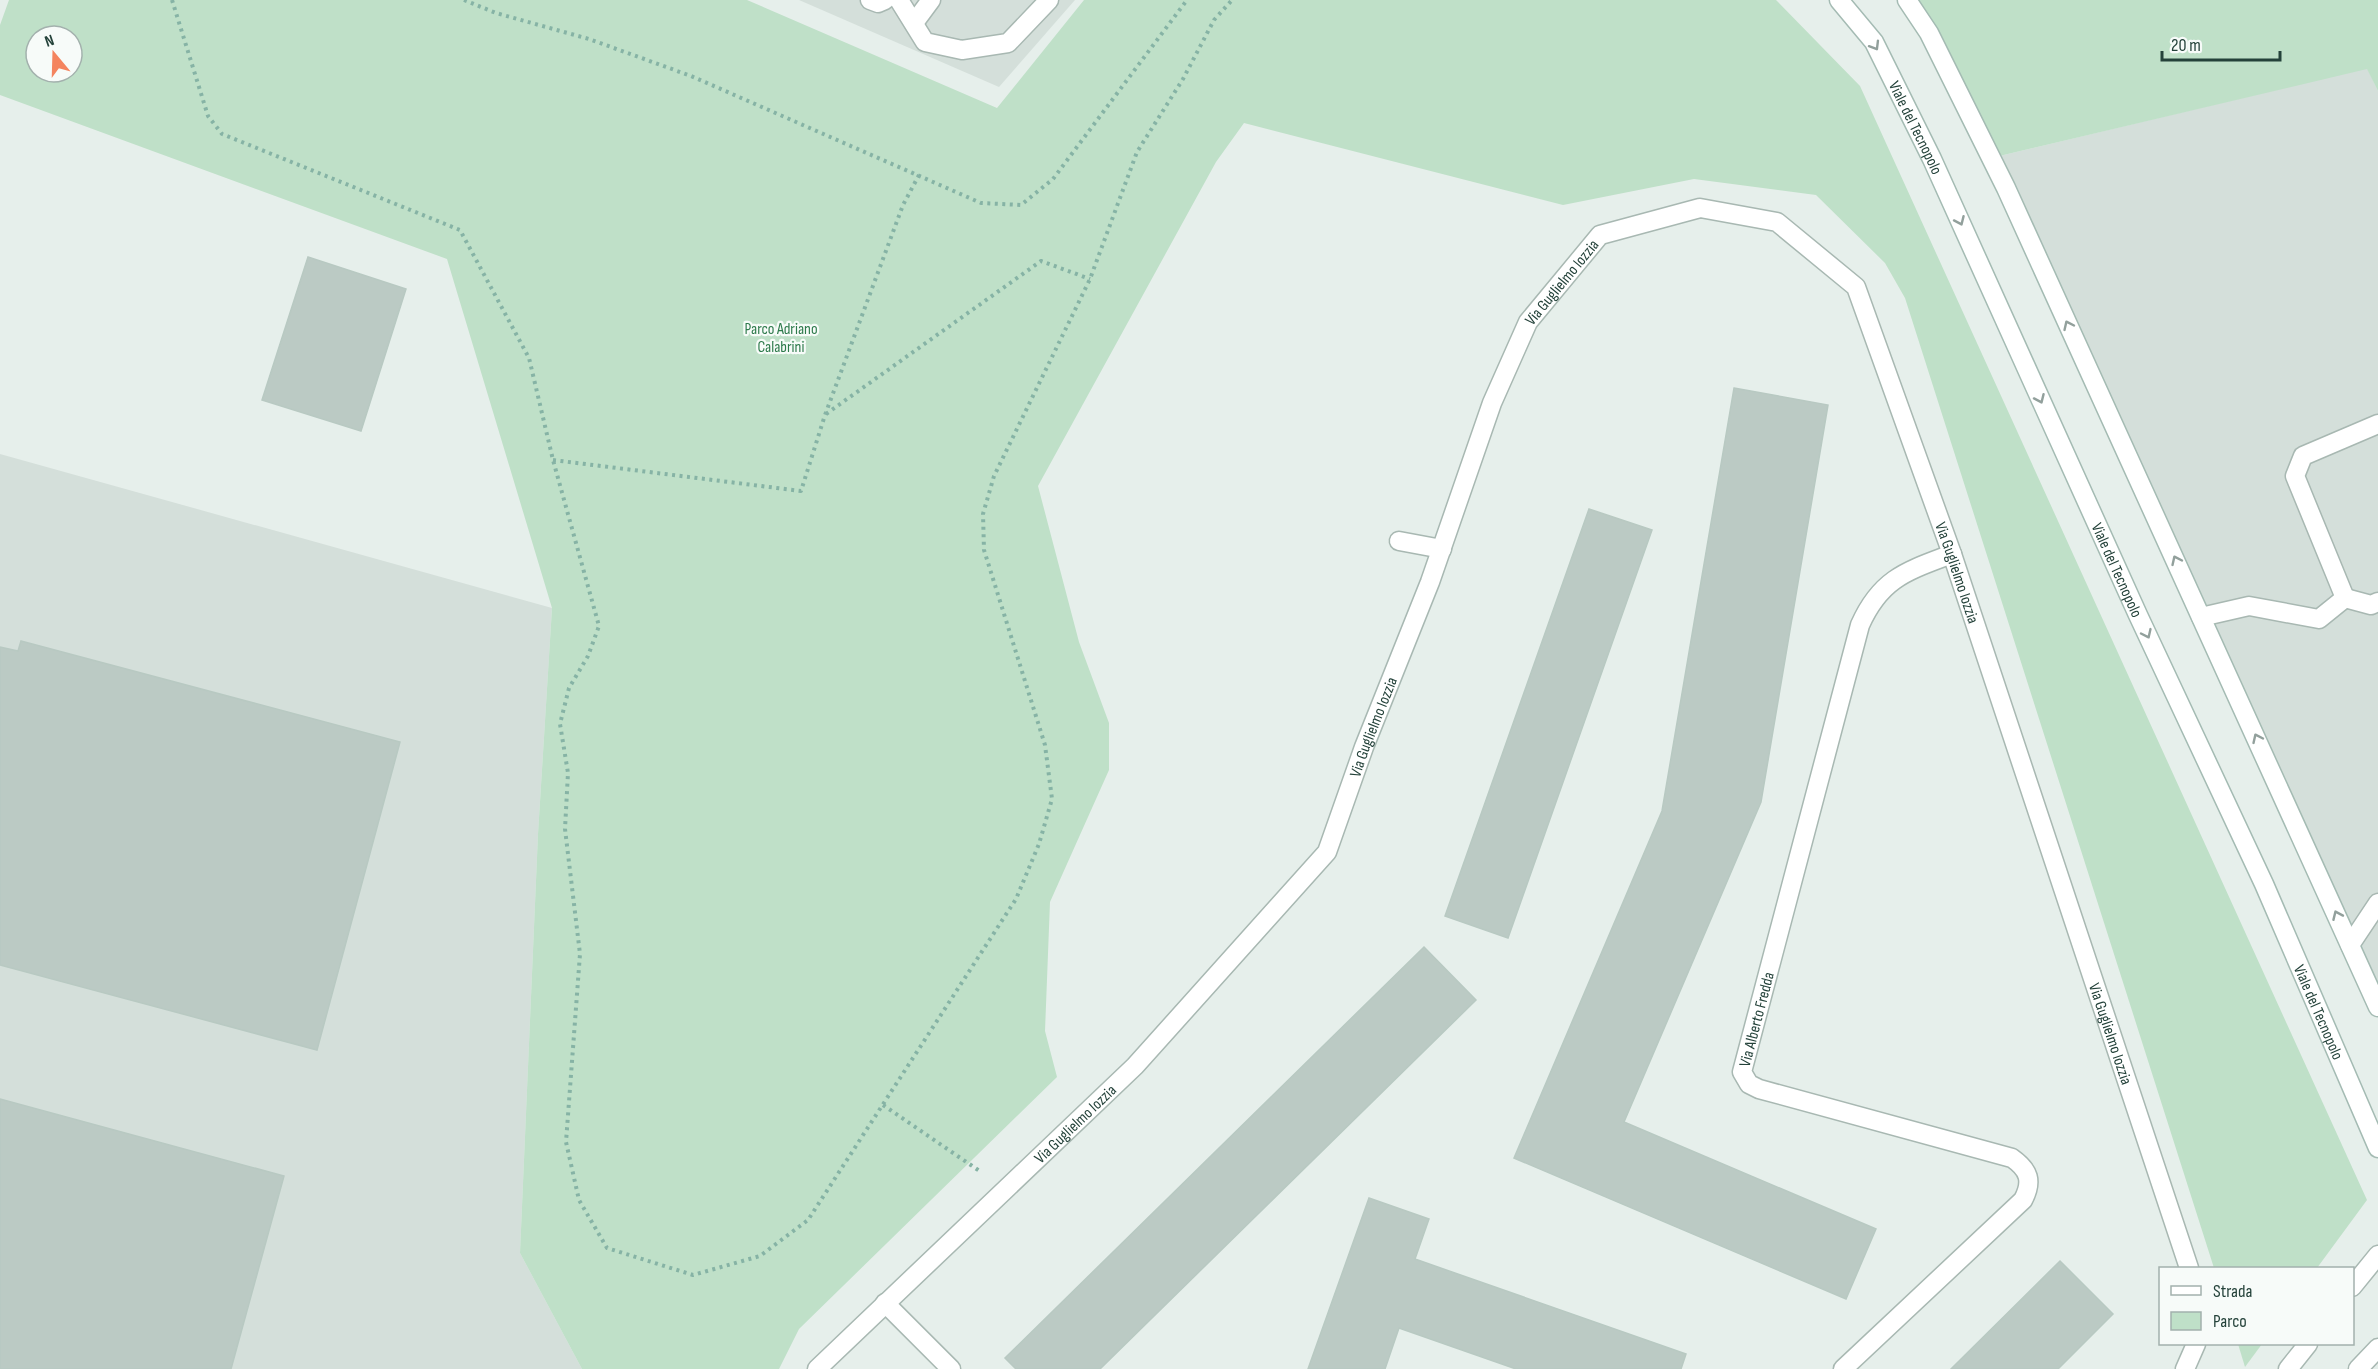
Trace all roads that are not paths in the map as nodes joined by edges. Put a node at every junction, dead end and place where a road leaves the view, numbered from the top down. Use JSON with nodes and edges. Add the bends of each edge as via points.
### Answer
{"nodes":[{"id":1,"x":870,"y":0,"type":"edge"},
{"id":2,"x":885,"y":0,"type":"edge"},
{"id":3,"x":899,"y":0,"type":"edge"},
{"id":4,"x":931,"y":0,"type":"edge"},
{"id":5,"x":1049,"y":0,"type":"edge"},
{"id":6,"x":1839,"y":0,"type":"edge"},
{"id":7,"x":1907,"y":0,"type":"edge"},
{"id":8,"x":1916,"y":0,"type":"edge"},
{"id":9,"x":914,"y":24,"type":"junction"},
{"id":10,"x":1929,"y":33,"type":"junction"},
{"id":11,"x":2378,"y":424,"type":"edge"},
{"id":12,"x":1399,"y":541,"type":"dead end"},
{"id":13,"x":1442,"y":549,"type":"junction"},
{"id":14,"x":1952,"y":554,"type":"junction"},
{"id":15,"x":2345,"y":598,"type":"junction"},
{"id":16,"x":2378,"y":602,"type":"edge"},
{"id":17,"x":2202,"y":617,"type":"junction"},
{"id":18,"x":2378,"y":903,"type":"edge"},
{"id":19,"x":2350,"y":945,"type":"junction"},
{"id":20,"x":2378,"y":1007,"type":"edge"},
{"id":21,"x":2378,"y":1148,"type":"edge"},
{"id":22,"x":2378,"y":1255,"type":"edge"},
{"id":23,"x":2188,"y":1267,"type":"edge"},
{"id":24,"x":2354,"y":1285,"type":"edge"},
{"id":25,"x":885,"y":1303,"type":"junction"},
{"id":26,"x":2196,"y":1345,"type":"edge"},
{"id":27,"x":2307,"y":1345,"type":"edge"},
{"id":28,"x":2378,"y":1348,"type":"edge"},
{"id":29,"x":817,"y":1369,"type":"edge"},
{"id":30,"x":951,"y":1369,"type":"edge"},
{"id":31,"x":1843,"y":1369,"type":"edge"},
{"id":32,"x":2185,"y":1369,"type":"edge"},
{"id":33,"x":2288,"y":1369,"type":"edge"},
{"id":34,"x":2358,"y":1369,"type":"edge"}],
"edges":[{"from":1,"to":2,"type":"street"},
{"from":3,"to":9,"type":"street"},
{"from":4,"to":9,"type":"street"},
{"from":5,"to":9,"type":"street","via":[[1008,44],[962,50],[925,42]]},
{"from":6,"to":21,"type":"street","name":"Viale del Tecnopolo","one_way":true,"via":[[1874,42],[1932,159],[2264,884]]},
{"from":7,"to":10,"type":"street"},
{"from":8,"to":10,"type":"street"},
{"from":17,"to":10,"type":"street","one_way":true,"via":[[2006,188]]},
{"from":11,"to":15,"type":"street","via":[[2303,456],[2295,476]]},
{"from":12,"to":13,"type":"street"},
{"from":13,"to":14,"type":"street","name":"Via Guglielmo Iozzia","via":[[1492,403],[1528,322],[1600,235],[1700,208],[1778,222],[1856,287]]},
{"from":13,"to":25,"type":"street","name":"Via Guglielmo Iozzia","via":[[1327,852],[1135,1066]]},
{"from":14,"to":23,"type":"street","name":"Via Guglielmo Iozzia"},
{"from":14,"to":31,"type":"street","name":"Via Alberto Fredda","via":[[1888,583],[1867,608],[1860,625],[1742,1072],[1749,1084],[1759,1089],[2012,1158],[2029,1177],[2028,1189],[2023,1200]]},
{"from":15,"to":16,"type":"street","via":[[2371,605]]},
{"from":15,"to":17,"type":"street","via":[[2319,618],[2249,606]]},
{"from":19,"to":17,"type":"street","one_way":true},
{"from":18,"to":19,"type":"street"},
{"from":19,"to":20,"type":"street"},
{"from":22,"to":24,"type":"street"},
{"from":25,"to":29,"type":"street","name":"Via Guglielmo Iozzia"},
{"from":25,"to":30,"type":"street"},
{"from":26,"to":32,"type":"street"},
{"from":27,"to":33,"type":"street"},
{"from":28,"to":34,"type":"street"}]}
